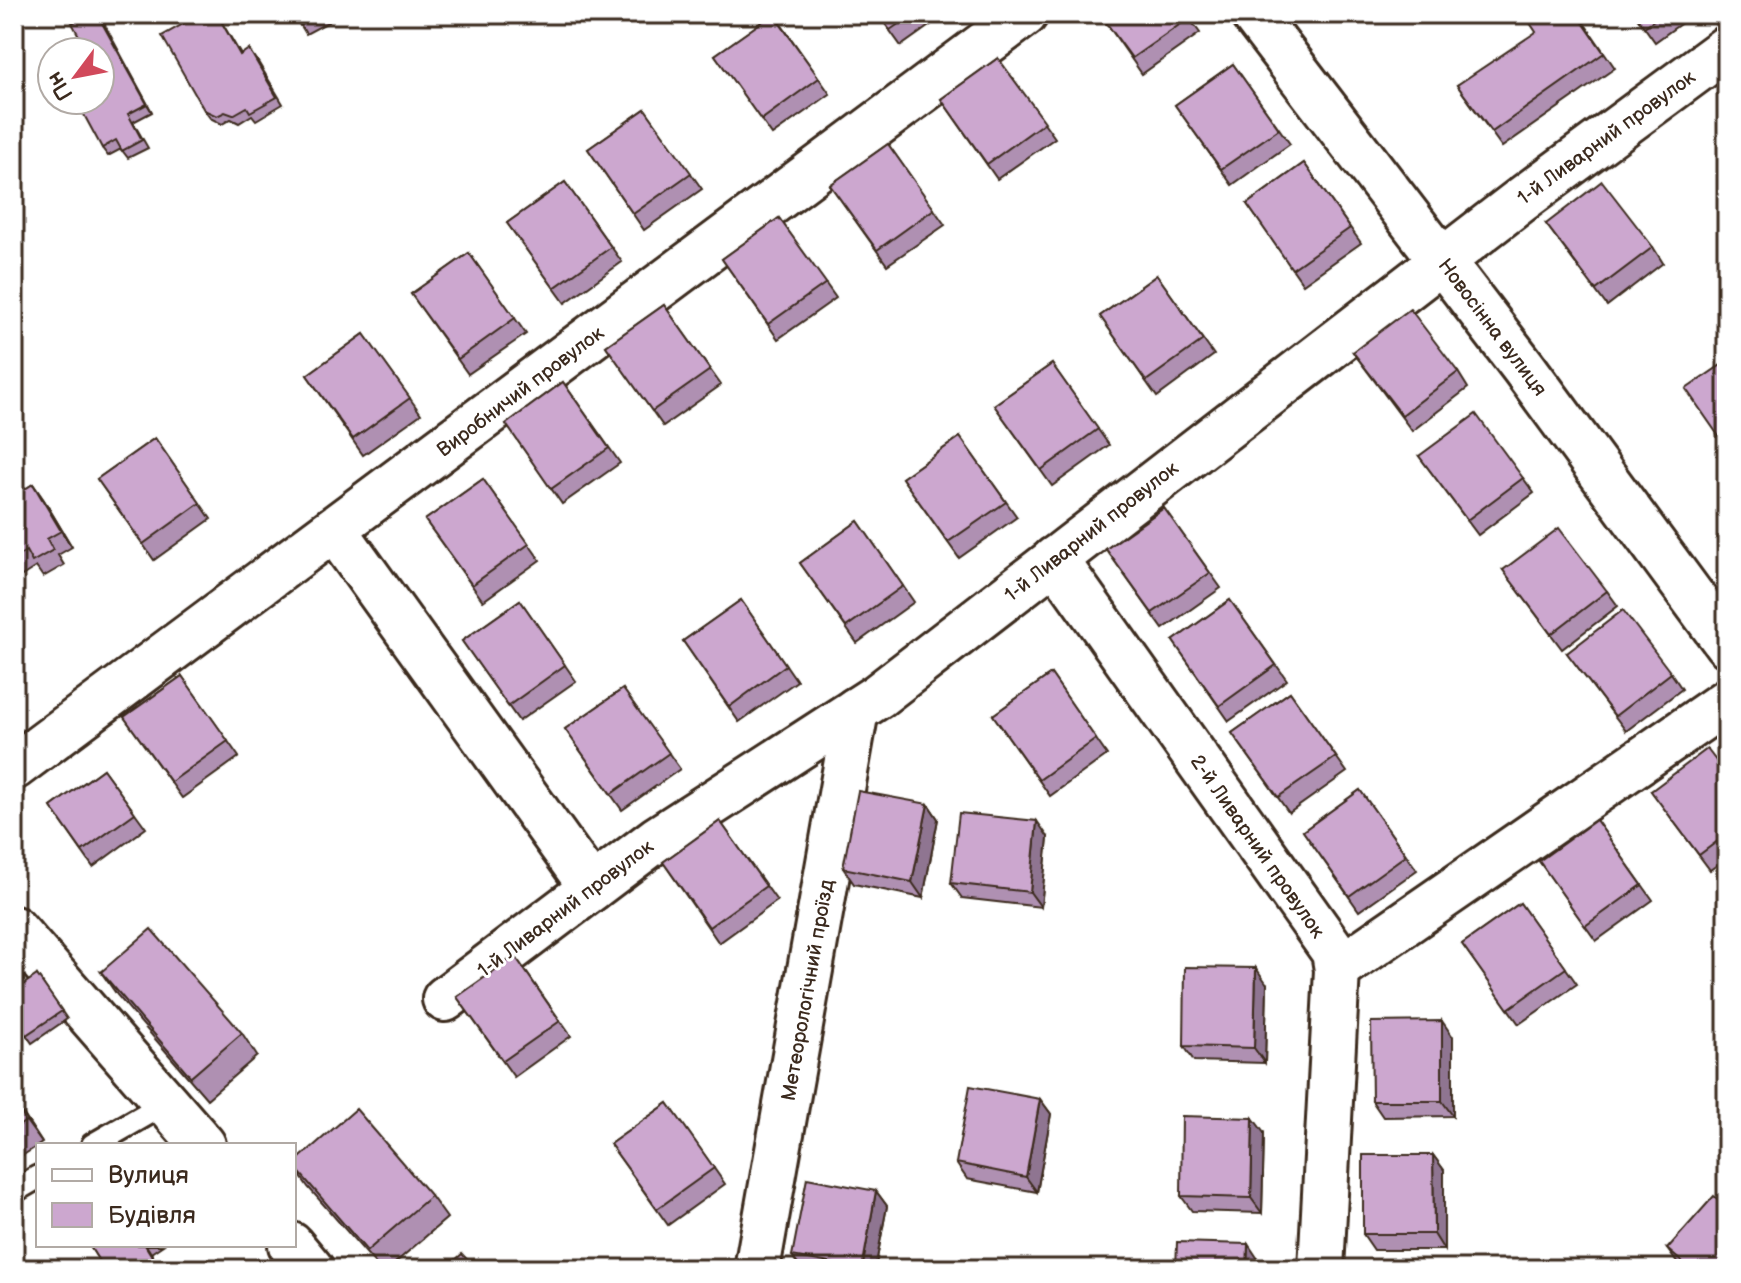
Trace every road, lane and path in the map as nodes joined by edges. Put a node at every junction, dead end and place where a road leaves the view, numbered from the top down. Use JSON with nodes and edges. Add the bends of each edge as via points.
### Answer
{"nodes":[{"id":1,"x":1025,"y":14,"type":"edge"},
{"id":2,"x":1253,"y":14,"type":"edge"},
{"id":3,"x":1727,"y":48,"type":"edge"},
{"id":4,"x":1442,"y":261,"type":"junction"},
{"id":5,"x":334,"y":529,"type":"junction"},
{"id":6,"x":1055,"y":559,"type":"junction"},
{"id":7,"x":1727,"y":644,"type":"edge"},
{"id":8,"x":1727,"y":701,"type":"edge"},
{"id":9,"x":856,"y":710,"type":"junction"},
{"id":10,"x":14,"y":767,"type":"edge"},
{"id":11,"x":592,"y":888,"type":"junction"},
{"id":12,"x":14,"y":929,"type":"edge"},
{"id":13,"x":1337,"y":970,"type":"junction"},
{"id":14,"x":445,"y":999,"type":"dead end"},
{"id":15,"x":166,"y":1103,"type":"junction"},
{"id":16,"x":96,"y":1143,"type":"edge"},
{"id":17,"x":201,"y":1143,"type":"edge"},
{"id":18,"x":36,"y":1178,"type":"edge"},
{"id":19,"x":14,"y":1191,"type":"edge"},
{"id":20,"x":293,"y":1247,"type":"edge"},
{"id":21,"x":311,"y":1269,"type":"edge"},
{"id":22,"x":757,"y":1269,"type":"edge"},
{"id":23,"x":1321,"y":1269,"type":"edge"}],
"edges":[{"from":1,"to":5,"type":"street","name":"Виробничий провулок"},
{"from":2,"to":4,"type":"street","name":"Новосінна вулиця"},
{"from":3,"to":4,"type":"street","name":"1-й Ливарний провулок"},
{"from":4,"to":6,"type":"street","name":"1-й Ливарний провулок"},
{"from":4,"to":7,"type":"street","name":"Новосінна вулиця"},
{"from":5,"to":10,"type":"street","name":"Виробничий провулок"},
{"from":5,"to":11,"type":"street"},
{"from":6,"to":9,"type":"street","name":"1-й Ливарний провулок"},
{"from":6,"to":13,"type":"street","name":"2-й Ливарний провулок","via":[[1334,952]]},
{"from":8,"to":13,"type":"street"},
{"from":9,"to":11,"type":"street","name":"1-й Ливарний провулок","via":[[657,839]]},
{"from":9,"to":22,"type":"street","name":"Метеорологічний проїзд"},
{"from":11,"to":14,"type":"street","name":"1-й Ливарний провулок"},
{"from":12,"to":15,"type":"street"},
{"from":13,"to":23,"type":"street","name":"2-й Ливарний провулок"},
{"from":15,"to":16,"type":"lane"},
{"from":15,"to":17,"type":"street"},
{"from":18,"to":19,"type":"lane"},
{"from":20,"to":21,"type":"street"}]}
